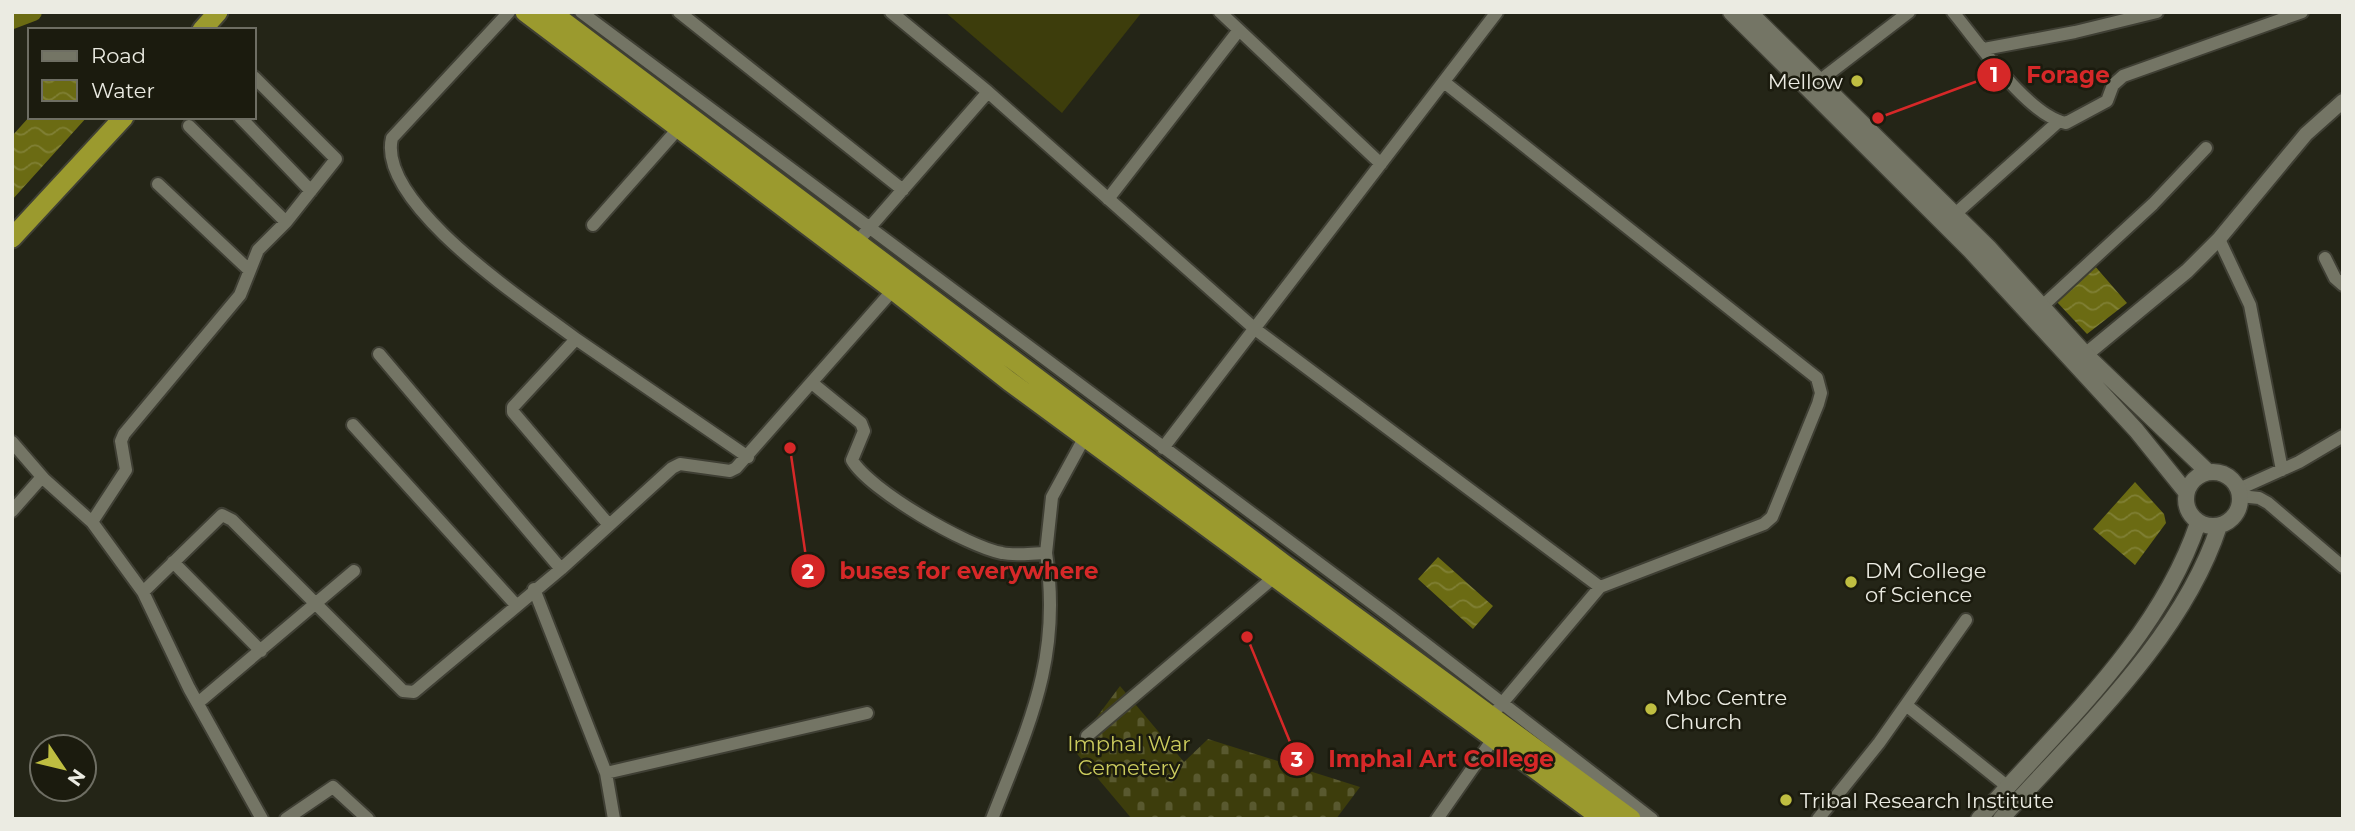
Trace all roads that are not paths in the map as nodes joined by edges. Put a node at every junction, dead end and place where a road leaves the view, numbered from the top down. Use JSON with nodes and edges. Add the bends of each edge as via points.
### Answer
{"nodes":[{"id":1,"x":202,"y":12,"type":"edge"},
{"id":2,"x":218,"y":12,"type":"edge"},
{"id":3,"x":509,"y":12,"type":"edge"},
{"id":4,"x":525,"y":12,"type":"edge"},
{"id":5,"x":551,"y":12,"type":"edge"},
{"id":6,"x":581,"y":12,"type":"edge"},
{"id":7,"x":679,"y":12,"type":"edge"},
{"id":8,"x":891,"y":12,"type":"edge"},
{"id":9,"x":1220,"y":12,"type":"edge"},
{"id":10,"x":1497,"y":12,"type":"edge"},
{"id":11,"x":1731,"y":12,"type":"edge"},
{"id":12,"x":1749,"y":12,"type":"edge"},
{"id":13,"x":1909,"y":12,"type":"edge"},
{"id":14,"x":1953,"y":12,"type":"edge"},
{"id":15,"x":2157,"y":12,"type":"edge"},
{"id":16,"x":2302,"y":12,"type":"edge"},
{"id":17,"x":189,"y":28,"type":"edge"},
{"id":18,"x":204,"y":28,"type":"edge"},
{"id":19,"x":1238,"y":30,"type":"junction"},
{"id":20,"x":1984,"y":49,"type":"junction"},
{"id":21,"x":256,"y":79,"type":"edge"},
{"id":22,"x":1444,"y":82,"type":"junction"},
{"id":23,"x":1813,"y":86,"type":"junction"},
{"id":24,"x":988,"y":92,"type":"junction"},
{"id":25,"x":2343,"y":101,"type":"edge"},
{"id":26,"x":105,"y":119,"type":"edge"},
{"id":27,"x":122,"y":119,"type":"edge"},
{"id":28,"x":242,"y":119,"type":"edge"},
{"id":29,"x":2059,"y":121,"type":"junction"},
{"id":30,"x":190,"y":126,"type":"dead end"},
{"id":31,"x":677,"y":130,"type":"junction"},
{"id":32,"x":2207,"y":148,"type":"dead end"},
{"id":33,"x":1381,"y":164,"type":"junction"},
{"id":34,"x":749,"y":172,"type":"junction"},
{"id":35,"x":159,"y":184,"type":"dead end"},
{"id":36,"x":903,"y":190,"type":"junction"},
{"id":37,"x":311,"y":191,"type":"junction"},
{"id":38,"x":1108,"y":199,"type":"junction"},
{"id":39,"x":1954,"y":215,"type":"junction"},
{"id":40,"x":12,"y":221,"type":"edge"},
{"id":41,"x":286,"y":222,"type":"junction"},
{"id":42,"x":593,"y":225,"type":"dead end"},
{"id":43,"x":864,"y":234,"type":"junction"},
{"id":44,"x":12,"y":238,"type":"edge"},
{"id":45,"x":2219,"y":239,"type":"junction"},
{"id":46,"x":2325,"y":258,"type":"dead end"},
{"id":47,"x":249,"y":270,"type":"junction"},
{"id":48,"x":2343,"y":285,"type":"edge"},
{"id":49,"x":893,"y":290,"type":"junction"},
{"id":50,"x":2037,"y":311,"type":"junction"},
{"id":51,"x":1255,"y":329,"type":"junction"},
{"id":52,"x":576,"y":339,"type":"junction"},
{"id":53,"x":379,"y":354,"type":"dead end"},
{"id":54,"x":2080,"y":359,"type":"junction"},
{"id":55,"x":812,"y":383,"type":"junction"},
{"id":56,"x":353,"y":425,"type":"dead end"},
{"id":57,"x":1089,"y":429,"type":"junction"},
{"id":58,"x":2343,"y":436,"type":"edge"},
{"id":59,"x":12,"y":442,"type":"edge"},
{"id":60,"x":1163,"y":448,"type":"junction"},
{"id":61,"x":748,"y":457,"type":"junction"},
{"id":62,"x":2282,"y":470,"type":"junction"},
{"id":63,"x":2208,"y":472,"type":"junction"},
{"id":64,"x":42,"y":477,"type":"junction"},
{"id":65,"x":2186,"y":492,"type":"junction"},
{"id":66,"x":2239,"y":493,"type":"junction"},
{"id":67,"x":12,"y":511,"type":"edge"},
{"id":68,"x":92,"y":522,"type":"junction"},
{"id":69,"x":2198,"y":523,"type":"junction"},
{"id":70,"x":610,"y":525,"type":"junction"},
{"id":71,"x":2219,"y":526,"type":"junction"},
{"id":72,"x":1045,"y":553,"type":"junction"},
{"id":73,"x":173,"y":562,"type":"junction"},
{"id":74,"x":2343,"y":567,"type":"edge"},
{"id":75,"x":561,"y":569,"type":"junction"},
{"id":76,"x":354,"y":571,"type":"dead end"},
{"id":77,"x":1273,"y":578,"type":"junction"},
{"id":78,"x":1600,"y":587,"type":"junction"},
{"id":79,"x":534,"y":589,"type":"junction"},
{"id":80,"x":143,"y":592,"type":"junction"},
{"id":81,"x":317,"y":604,"type":"junction"},
{"id":82,"x":516,"y":605,"type":"junction"},
{"id":83,"x":1966,"y":621,"type":"dead end"},
{"id":84,"x":261,"y":650,"type":"junction"},
{"id":85,"x":199,"y":702,"type":"junction"},
{"id":86,"x":1906,"y":705,"type":"junction"},
{"id":87,"x":1497,"y":709,"type":"junction"},
{"id":88,"x":867,"y":713,"type":"dead end"},
{"id":89,"x":1087,"y":736,"type":"dead end"},
{"id":90,"x":1493,"y":739,"type":"junction"},
{"id":91,"x":606,"y":773,"type":"junction"},
{"id":92,"x":2008,"y":787,"type":"junction"},
{"id":93,"x":1982,"y":818,"type":"edge"},
{"id":94,"x":262,"y":819,"type":"edge"},
{"id":95,"x":286,"y":819,"type":"edge"},
{"id":96,"x":368,"y":819,"type":"edge"},
{"id":97,"x":614,"y":819,"type":"edge"},
{"id":98,"x":992,"y":819,"type":"edge"},
{"id":99,"x":1437,"y":819,"type":"edge"},
{"id":100,"x":1603,"y":819,"type":"edge"},
{"id":101,"x":1631,"y":819,"type":"edge"},
{"id":102,"x":1652,"y":819,"type":"edge"},
{"id":103,"x":1818,"y":819,"type":"edge"},
{"id":104,"x":2001,"y":819,"type":"edge"}],
"edges":[{"from":1,"to":17,"type":"highway"},
{"from":2,"to":18,"type":"highway"},
{"from":3,"to":52,"type":"street","via":[[392,138],[391,160],[413,200],[438,230]]},
{"from":4,"to":31,"type":"highway"},
{"from":5,"to":34,"type":"highway"},
{"from":6,"to":43,"type":"street"},
{"from":7,"to":36,"type":"street"},
{"from":8,"to":24,"type":"street"},
{"from":9,"to":19,"type":"street"},
{"from":10,"to":22,"type":"street"},
{"from":11,"to":23,"type":"main road"},
{"from":12,"to":23,"type":"main road"},
{"from":13,"to":23,"type":"street"},
{"from":14,"to":20,"type":"street"},
{"from":15,"to":20,"type":"street"},
{"from":16,"to":29,"type":"street","via":[[2123,76],[2113,85],[2107,101],[2074,120]]},
{"from":19,"to":33,"type":"street"},
{"from":19,"to":38,"type":"street"},
{"from":20,"to":29,"type":"street","via":[[2033,104]]},
{"from":21,"to":37,"type":"street","via":[[336,158]]},
{"from":22,"to":33,"type":"street"},
{"from":22,"to":78,"type":"street","via":[[1780,348],[1820,385],[1818,404],[1769,520]]},
{"from":23,"to":39,"type":"main road"},
{"from":23,"to":50,"type":"main road","via":[[1952,231]]},
{"from":24,"to":36,"type":"street"},
{"from":24,"to":38,"type":"street"},
{"from":25,"to":45,"type":"street","via":[[2283,160]]},
{"from":26,"to":40,"type":"highway"},
{"from":27,"to":44,"type":"highway"},
{"from":28,"to":37,"type":"street"},
{"from":29,"to":39,"type":"street"},
{"from":30,"to":41,"type":"street"},
{"from":31,"to":34,"type":"highway"},
{"from":31,"to":42,"type":"street"},
{"from":32,"to":50,"type":"street"},
{"from":33,"to":51,"type":"street"},
{"from":34,"to":43,"type":"highway"},
{"from":34,"to":49,"type":"highway"},
{"from":35,"to":47,"type":"street"},
{"from":36,"to":43,"type":"street"},
{"from":37,"to":41,"type":"street"},
{"from":38,"to":51,"type":"street"},
{"from":39,"to":50,"type":"main road"},
{"from":41,"to":47,"type":"street","via":[[258,250]]},
{"from":43,"to":57,"type":"highway"},
{"from":43,"to":60,"type":"street"},
{"from":45,"to":54,"type":"street"},
{"from":45,"to":62,"type":"street","via":[[2250,305]]},
{"from":46,"to":48,"type":"street"},
{"from":47,"to":68,"type":"street","via":[[240,295],[124,434],[126,470]]},
{"from":49,"to":55,"type":"street"},
{"from":49,"to":57,"type":"highway"},
{"from":50,"to":54,"type":"main road"},
{"from":51,"to":60,"type":"street"},
{"from":51,"to":78,"type":"street"},
{"from":52,"to":61,"type":"street"},
{"from":52,"to":70,"type":"street","via":[[513,412]]},
{"from":53,"to":75,"type":"street"},
{"from":54,"to":63,"type":"main road"},
{"from":54,"to":65,"type":"main road"},
{"from":55,"to":61,"type":"street"},
{"from":55,"to":72,"type":"street","via":[[861,423],[864,431],[853,463],[891,498],[1002,553]]},
{"from":56,"to":82,"type":"street"},
{"from":57,"to":72,"type":"street","via":[[1052,497]]},
{"from":57,"to":77,"type":"highway"},
{"from":57,"to":87,"type":"highway"},
{"from":58,"to":62,"type":"street"},
{"from":59,"to":64,"type":"street"},
{"from":60,"to":87,"type":"street"},
{"from":61,"to":70,"type":"street","via":[[733,470],[676,465]]},
{"from":62,"to":66,"type":"street"},
{"from":63,"to":65,"type":"main road"},
{"from":63,"to":66,"type":"main road","via":[[2226,475]]},
{"from":64,"to":67,"type":"street"},
{"from":64,"to":68,"type":"street"},
{"from":65,"to":69,"type":"main road","via":[[2185,503]]},
{"from":66,"to":71,"type":"main road","via":[[2236,514]]},
{"from":66,"to":74,"type":"street","via":[[2268,503]]},
{"from":68,"to":80,"type":"street"},
{"from":69,"to":71,"type":"main road"},
{"from":69,"to":92,"type":"main road","via":[[2183,565],[2152,617],[2106,677]]},
{"from":70,"to":75,"type":"street"},
{"from":71,"to":104,"type":"main road","via":[[2199,579],[2175,616],[2119,688]]},
{"from":72,"to":98,"type":"street","via":[[1052,593],[1046,666]]},
{"from":73,"to":80,"type":"street"},
{"from":73,"to":81,"type":"street","via":[[222,515]]},
{"from":73,"to":84,"type":"street"},
{"from":75,"to":79,"type":"street"},
{"from":76,"to":81,"type":"street"},
{"from":77,"to":89,"type":"street"},
{"from":77,"to":90,"type":"highway"},
{"from":78,"to":87,"type":"street"},
{"from":79,"to":82,"type":"street"},
{"from":79,"to":91,"type":"street"},
{"from":80,"to":85,"type":"street"},
{"from":81,"to":82,"type":"street","via":[[410,694]]},
{"from":81,"to":84,"type":"street"},
{"from":83,"to":86,"type":"street"},
{"from":84,"to":85,"type":"street"},
{"from":85,"to":94,"type":"street"},
{"from":86,"to":92,"type":"street"},
{"from":86,"to":103,"type":"street"},
{"from":87,"to":101,"type":"highway"},
{"from":87,"to":102,"type":"street"},
{"from":88,"to":91,"type":"street"},
{"from":90,"to":99,"type":"street"},
{"from":90,"to":100,"type":"highway"},
{"from":91,"to":97,"type":"street"},
{"from":92,"to":93,"type":"main road"},
{"from":95,"to":96,"type":"street","via":[[333,788]]}]}
